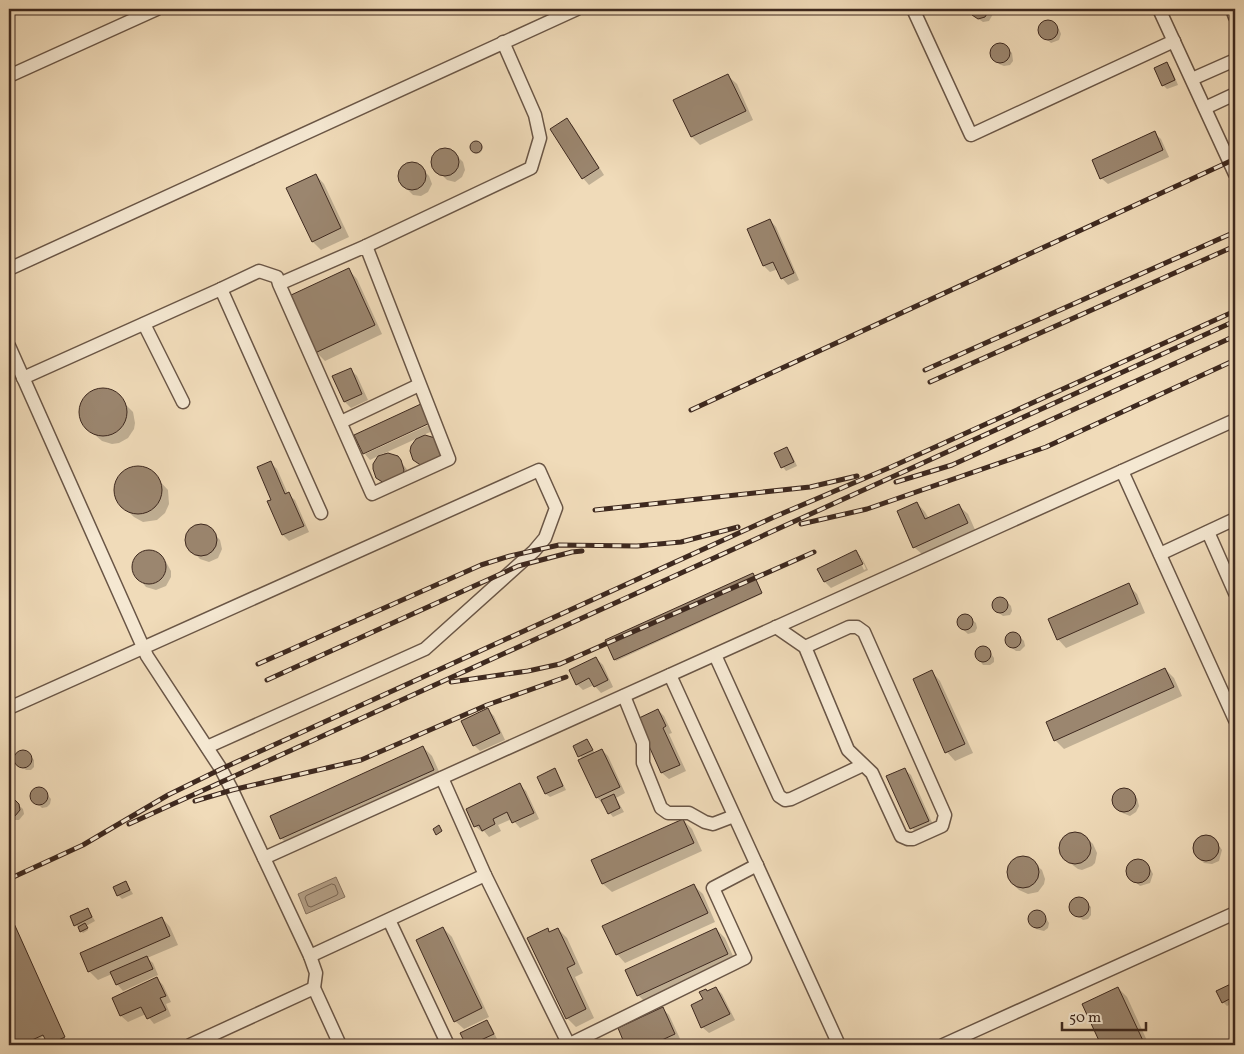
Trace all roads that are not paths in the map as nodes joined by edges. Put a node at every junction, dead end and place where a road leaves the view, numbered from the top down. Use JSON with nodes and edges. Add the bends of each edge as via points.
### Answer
{"nodes":[{"id":1,"x":158,"y":9,"type":"edge"},
{"id":2,"x":577,"y":9,"type":"edge"},
{"id":3,"x":913,"y":9,"type":"edge"},
{"id":4,"x":1159,"y":9,"type":"edge"},
{"id":5,"x":1232,"y":9,"type":"edge"},
{"id":6,"x":1235,"y":17,"type":"edge"},
{"id":7,"x":1174,"y":41,"type":"junction"},
{"id":8,"x":504,"y":42,"type":"junction"},
{"id":9,"x":1235,"y":60,"type":"edge"},
{"id":10,"x":9,"y":76,"type":"edge"},
{"id":11,"x":1192,"y":80,"type":"junction"},
{"id":12,"x":1235,"y":94,"type":"edge"},
{"id":13,"x":1205,"y":108,"type":"junction"},
{"id":14,"x":1235,"y":174,"type":"edge"},
{"id":15,"x":366,"y":246,"type":"junction"},
{"id":16,"x":9,"y":269,"type":"edge"},
{"id":17,"x":280,"y":284,"type":"junction"},
{"id":18,"x":221,"y":289,"type":"junction"},
{"id":19,"x":144,"y":324,"type":"junction"},
{"id":20,"x":9,"y":346,"type":"edge"},
{"id":21,"x":23,"y":378,"type":"junction"},
{"id":22,"x":419,"y":385,"type":"junction"},
{"id":23,"x":183,"y":402,"type":"dead end"},
{"id":24,"x":1235,"y":420,"type":"edge"},
{"id":25,"x":341,"y":422,"type":"junction"},
{"id":26,"x":1122,"y":471,"type":"junction"},
{"id":27,"x":321,"y":513,"type":"dead end"},
{"id":28,"x":1235,"y":520,"type":"edge"},
{"id":29,"x":1208,"y":532,"type":"junction"},
{"id":30,"x":1160,"y":554,"type":"junction"},
{"id":31,"x":1235,"y":593,"type":"edge"},
{"id":32,"x":776,"y":627,"type":"junction"},
{"id":33,"x":805,"y":647,"type":"junction"},
{"id":34,"x":143,"y":648,"type":"junction"},
{"id":35,"x":715,"y":655,"type":"junction"},
{"id":36,"x":670,"y":675,"type":"junction"},
{"id":37,"x":624,"y":696,"type":"junction"},
{"id":38,"x":9,"y":708,"type":"edge"},
{"id":39,"x":1235,"y":720,"type":"edge"},
{"id":40,"x":206,"y":747,"type":"junction"},
{"id":41,"x":864,"y":765,"type":"junction"},
{"id":42,"x":442,"y":778,"type":"junction"},
{"id":43,"x":734,"y":816,"type":"junction"},
{"id":44,"x":264,"y":858,"type":"junction"},
{"id":45,"x":757,"y":865,"type":"junction"},
{"id":46,"x":485,"y":875,"type":"junction"},
{"id":47,"x":1235,"y":912,"type":"edge"},
{"id":48,"x":388,"y":920,"type":"junction"},
{"id":49,"x":310,"y":956,"type":"junction"},
{"id":50,"x":314,"y":988,"type":"junction"},
{"id":51,"x":190,"y":1045,"type":"edge"},
{"id":52,"x":340,"y":1045,"type":"edge"},
{"id":53,"x":448,"y":1045,"type":"edge"},
{"id":54,"x":569,"y":1045,"type":"edge"},
{"id":55,"x":839,"y":1045,"type":"edge"},
{"id":56,"x":942,"y":1045,"type":"edge"}],
"edges":[{"from":1,"to":10,"type":"street"},
{"from":2,"to":8,"type":"street"},
{"from":3,"to":7,"type":"street","via":[[971,136]]},
{"from":4,"to":7,"type":"street"},
{"from":5,"to":6,"type":"street"},
{"from":7,"to":11,"type":"street"},
{"from":8,"to":15,"type":"street","via":[[535,115],[540,138],[532,168]]},
{"from":8,"to":16,"type":"street"},
{"from":9,"to":11,"type":"street"},
{"from":11,"to":13,"type":"street"},
{"from":12,"to":13,"type":"street"},
{"from":13,"to":14,"type":"street"},
{"from":15,"to":17,"type":"street"},
{"from":15,"to":22,"type":"street"},
{"from":17,"to":18,"type":"street","via":[[277,277],[259,271]]},
{"from":17,"to":25,"type":"street"},
{"from":18,"to":19,"type":"street"},
{"from":18,"to":27,"type":"street"},
{"from":19,"to":21,"type":"street"},
{"from":19,"to":23,"type":"street"},
{"from":20,"to":21,"type":"street"},
{"from":21,"to":34,"type":"street"},
{"from":22,"to":25,"type":"street"},
{"from":22,"to":25,"type":"street","via":[[449,459],[372,494]]},
{"from":24,"to":26,"type":"street"},
{"from":26,"to":30,"type":"street"},
{"from":26,"to":32,"type":"street"},
{"from":28,"to":29,"type":"street"},
{"from":29,"to":30,"type":"street"},
{"from":29,"to":31,"type":"street"},
{"from":30,"to":39,"type":"street"},
{"from":32,"to":33,"type":"street"},
{"from":32,"to":35,"type":"street"},
{"from":33,"to":41,"type":"street","via":[[848,750]]},
{"from":33,"to":41,"type":"street","via":[[849,627],[864,632],[945,815],[942,826],[913,839],[901,836],[872,774]]},
{"from":34,"to":38,"type":"street"},
{"from":34,"to":40,"type":"street"},
{"from":34,"to":40,"type":"street","via":[[539,470],[556,508],[545,538],[425,648]]},
{"from":35,"to":36,"type":"street"},
{"from":35,"to":41,"type":"street","via":[[779,796],[791,799]]},
{"from":36,"to":37,"type":"street"},
{"from":36,"to":43,"type":"street"},
{"from":37,"to":42,"type":"street"},
{"from":37,"to":43,"type":"street","via":[[644,743],[643,763],[661,808],[668,812],[689,813],[713,824]]},
{"from":40,"to":44,"type":"street","via":[[222,769]]},
{"from":42,"to":44,"type":"street"},
{"from":42,"to":46,"type":"street"},
{"from":43,"to":45,"type":"street"},
{"from":44,"to":49,"type":"street"},
{"from":45,"to":54,"type":"street","via":[[714,888],[745,958]]},
{"from":45,"to":55,"type":"street"},
{"from":46,"to":48,"type":"street"},
{"from":46,"to":54,"type":"street"},
{"from":47,"to":56,"type":"street"},
{"from":48,"to":49,"type":"street"},
{"from":48,"to":53,"type":"street"},
{"from":49,"to":50,"type":"street","via":[[316,973]]},
{"from":50,"to":51,"type":"street"},
{"from":50,"to":52,"type":"street"}]}
